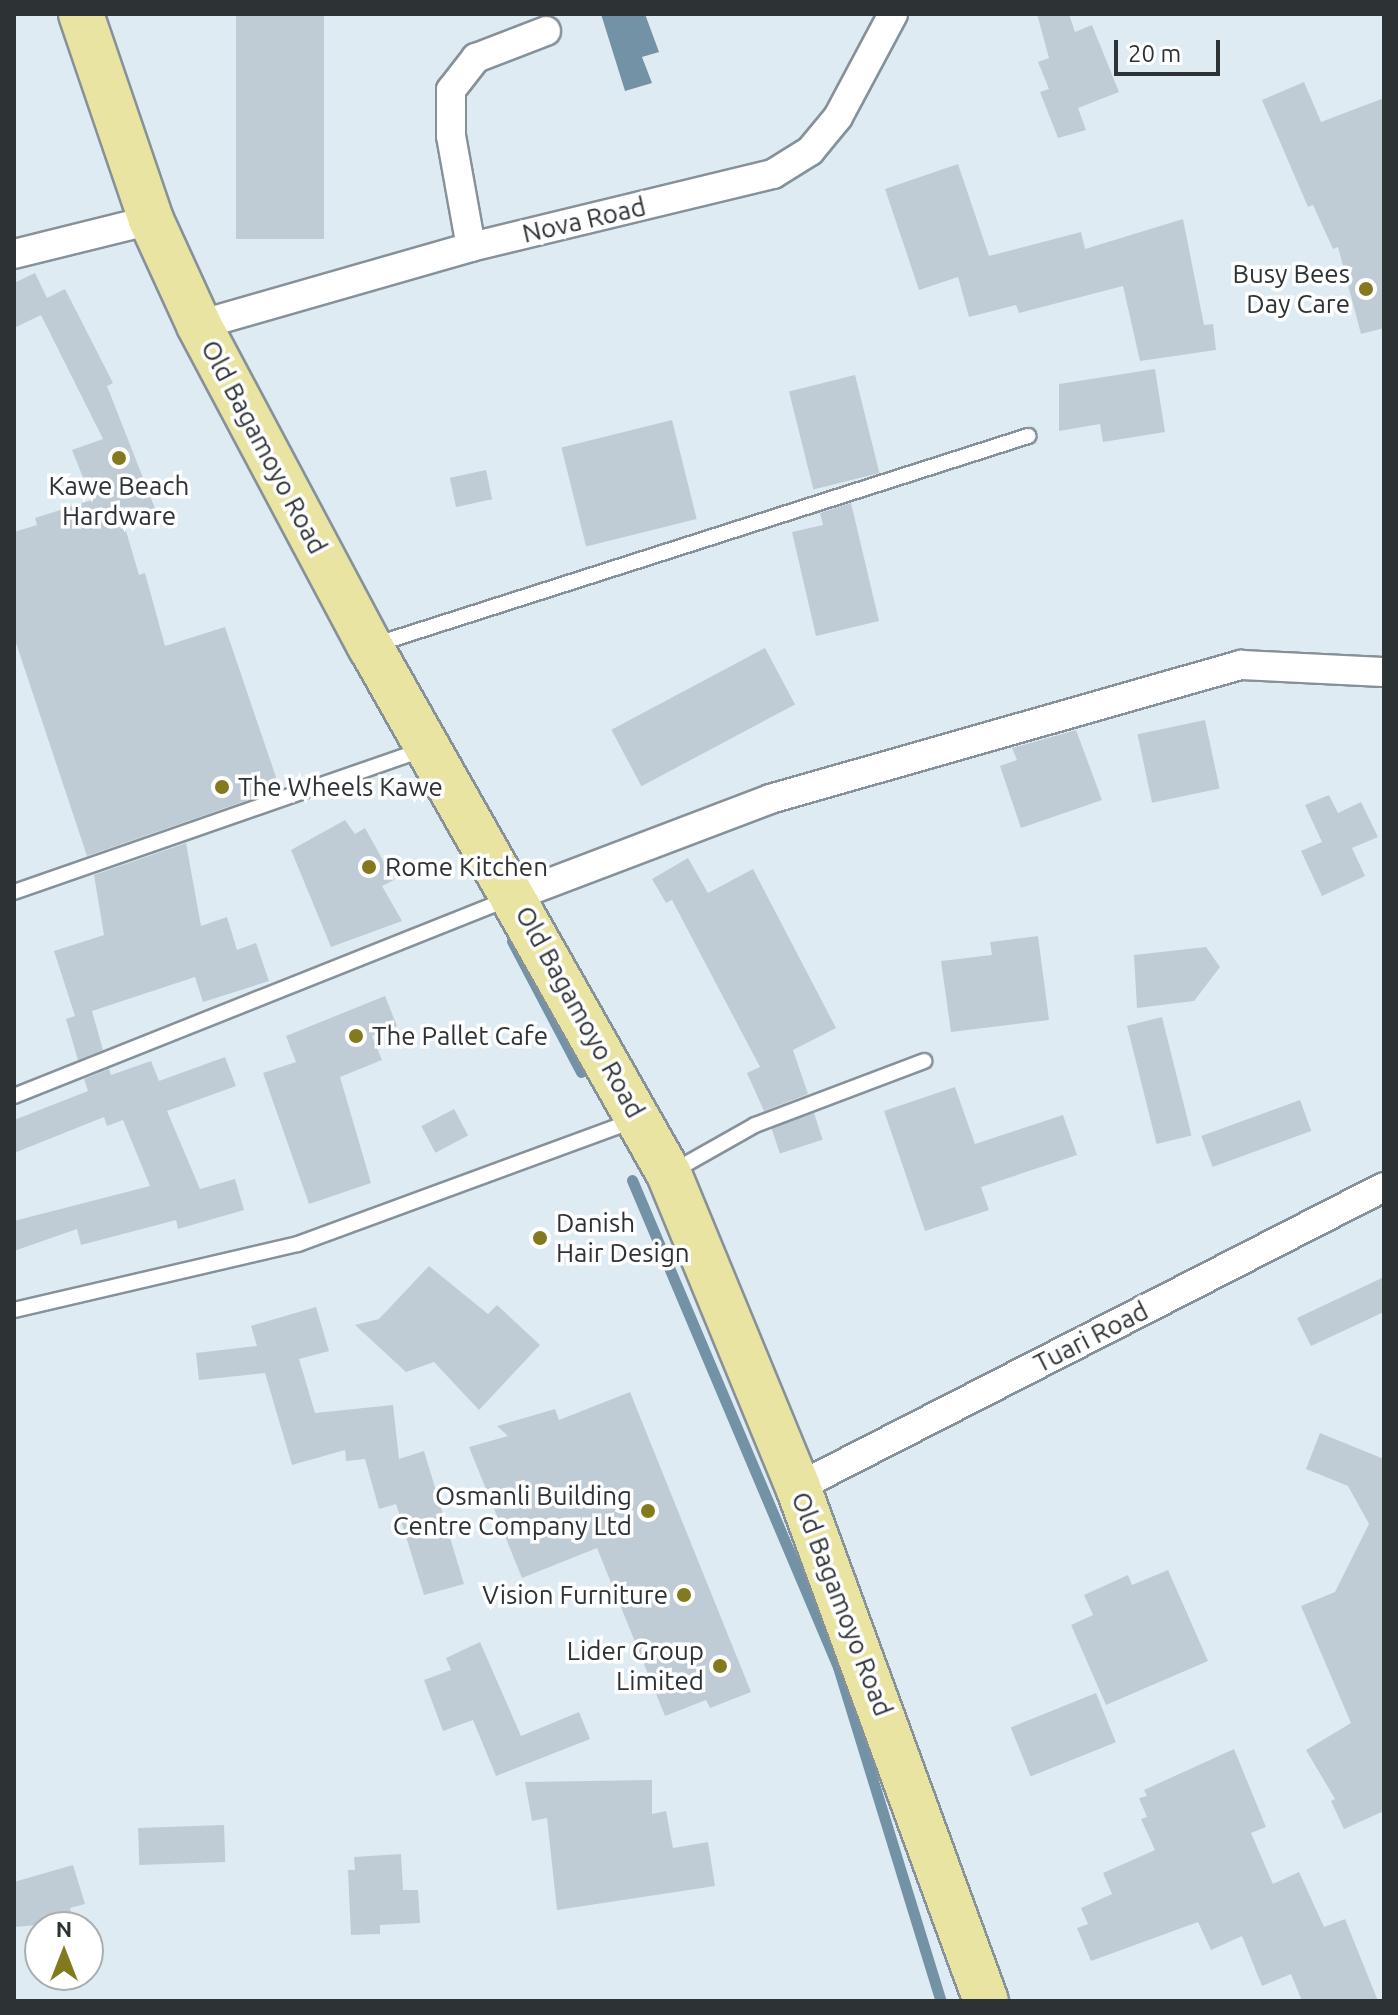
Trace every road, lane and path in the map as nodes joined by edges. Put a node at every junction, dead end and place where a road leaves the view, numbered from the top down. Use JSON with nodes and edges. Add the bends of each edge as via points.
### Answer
{"nodes":[{"id":1,"x":81,"y":14,"type":"edge"},
{"id":2,"x":893,"y":14,"type":"edge"},
{"id":3,"x":546,"y":31,"type":"dead end"},
{"id":4,"x":151,"y":220,"type":"junction"},
{"id":5,"x":471,"y":247,"type":"junction"},
{"id":6,"x":14,"y":254,"type":"edge"},
{"id":7,"x":199,"y":325,"type":"junction"},
{"id":8,"x":1028,"y":436,"type":"dead end"},
{"id":9,"x":370,"y":646,"type":"junction"},
{"id":10,"x":1384,"y":672,"type":"edge"},
{"id":11,"x":427,"y":748,"type":"junction"},
{"id":12,"x":14,"y":892,"type":"edge"},
{"id":13,"x":515,"y":896,"type":"junction"},
{"id":14,"x":924,"y":1061,"type":"dead end"},
{"id":15,"x":14,"y":1096,"type":"edge"},
{"id":16,"x":641,"y":1118,"type":"junction"},
{"id":17,"x":669,"y":1174,"type":"junction"},
{"id":18,"x":1384,"y":1187,"type":"edge"},
{"id":19,"x":14,"y":1310,"type":"edge"},
{"id":20,"x":798,"y":1487,"type":"junction"},
{"id":21,"x":986,"y":2001,"type":"edge"}],
"edges":[{"from":1,"to":4,"type":"main road","name":"Old Bagamoyo Road"},
{"from":2,"to":5,"type":"street","name":"Nova Road","via":[[838,117],[810,151],[773,174]]},
{"from":3,"to":5,"type":"street","via":[[476,58],[451,90],[451,136]]},
{"from":4,"to":6,"type":"street"},
{"from":4,"to":7,"type":"main road","name":"Old Bagamoyo Road"},
{"from":5,"to":7,"type":"street","name":"Nova Road"},
{"from":7,"to":9,"type":"main road","name":"Old Bagamoyo Road"},
{"from":8,"to":9,"type":"lane"},
{"from":9,"to":11,"type":"main road","name":"Old Bagamoyo Road"},
{"from":10,"to":13,"type":"street","via":[[1241,665],[770,799]]},
{"from":11,"to":12,"type":"lane"},
{"from":11,"to":13,"type":"main road","name":"Old Bagamoyo Road"},
{"from":13,"to":15,"type":"lane"},
{"from":13,"to":16,"type":"main road","name":"Old Bagamoyo Road"},
{"from":14,"to":17,"type":"lane","via":[[755,1125]]},
{"from":16,"to":17,"type":"main road","name":"Old Bagamoyo Road"},
{"from":16,"to":19,"type":"lane","via":[[298,1244]]},
{"from":17,"to":20,"type":"main road","name":"Old Bagamoyo Road"},
{"from":18,"to":20,"type":"street","name":"Tuari Road"},
{"from":20,"to":21,"type":"main road","name":"Old Bagamoyo Road"}]}
